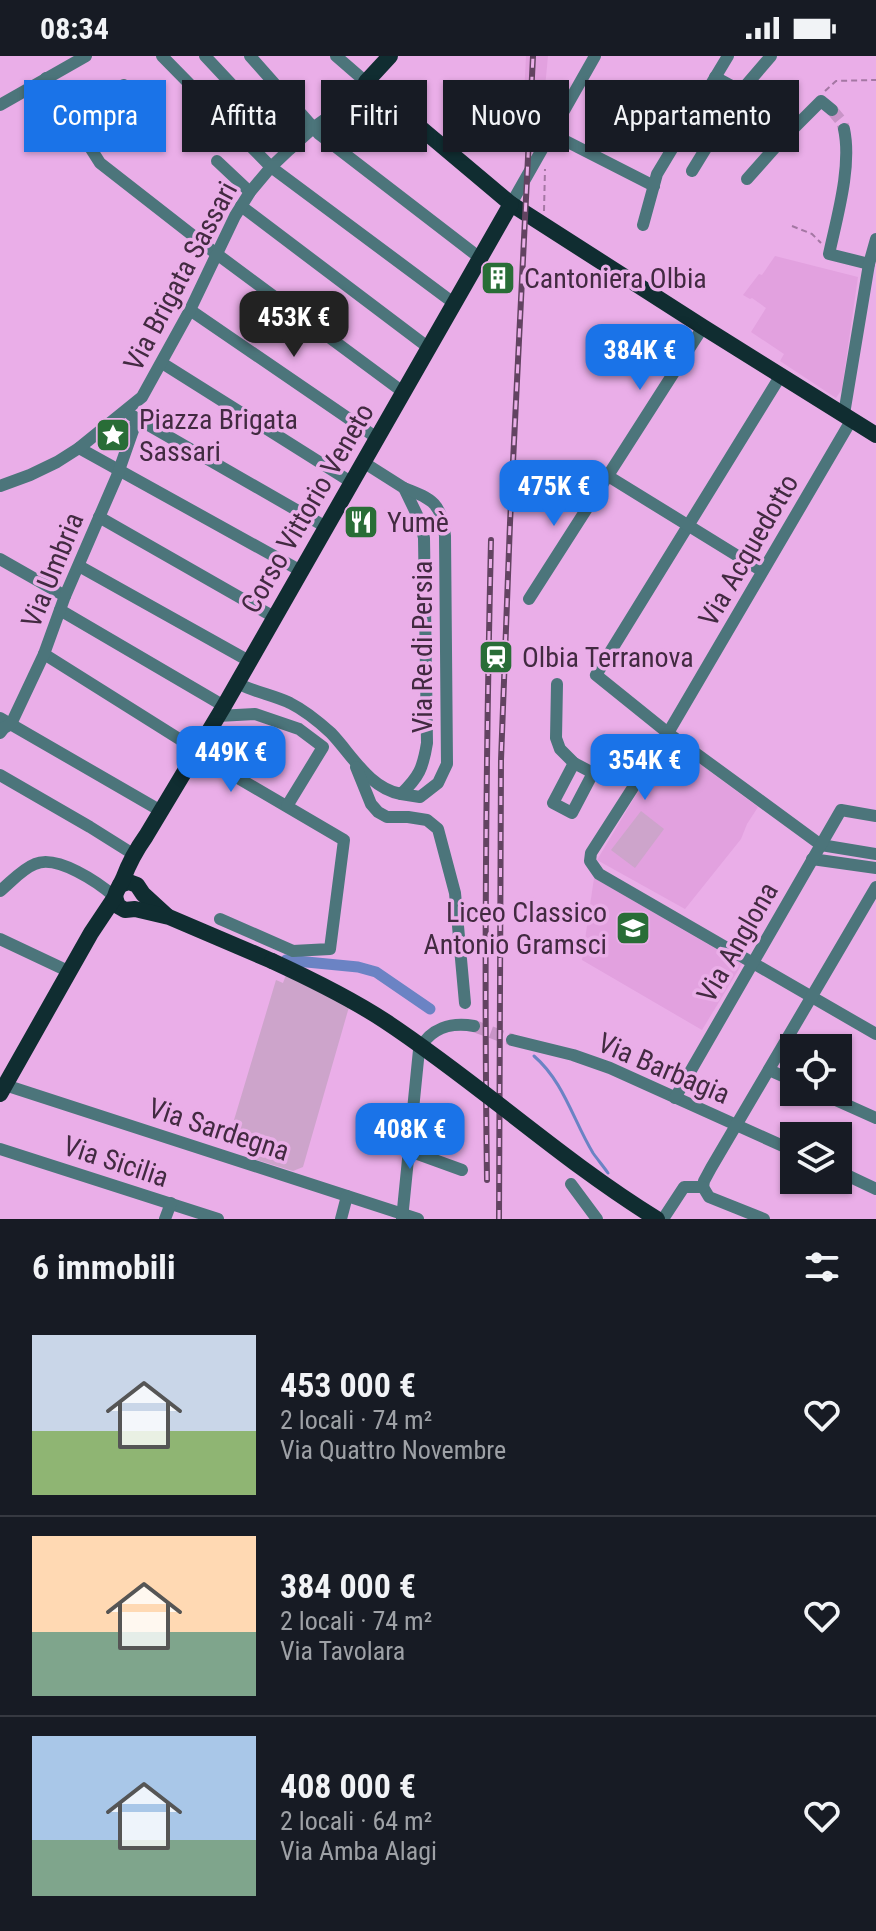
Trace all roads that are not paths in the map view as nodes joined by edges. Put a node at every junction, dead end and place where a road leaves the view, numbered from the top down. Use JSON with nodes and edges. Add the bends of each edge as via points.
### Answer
{"nodes":[{"id":1,"x":86,"y":56,"type":"edge"},
{"id":2,"x":162,"y":56,"type":"edge"},
{"id":3,"x":205,"y":56,"type":"edge"},
{"id":4,"x":250,"y":56,"type":"edge"},
{"id":5,"x":336,"y":56,"type":"edge"},
{"id":6,"x":390,"y":56,"type":"edge"},
{"id":7,"x":595,"y":56,"type":"edge"},
{"id":8,"x":728,"y":56,"type":"edge"},
{"id":9,"x":771,"y":56,"type":"edge"},
{"id":10,"x":715,"y":77,"type":"junction"},
{"id":11,"x":46,"y":78,"type":"joint"},
{"id":12,"x":227,"y":80,"type":"edge"},
{"id":13,"x":364,"y":80,"type":"edge"},
{"id":14,"x":368,"y":80,"type":"edge"},
{"id":15,"x":718,"y":80,"type":"edge"},
{"id":16,"x":752,"y":80,"type":"edge"},
{"id":17,"x":569,"y":100,"type":"edge"},
{"id":18,"x":0,"y":105,"type":"edge"},
{"id":19,"x":832,"y":110,"type":"dead end"},
{"id":20,"x":799,"y":120,"type":"edge"},
{"id":21,"x":321,"y":122,"type":"edge"},
{"id":22,"x":313,"y":128,"type":"junction"},
{"id":23,"x":844,"y":129,"type":"tunnel mouth"},
{"id":24,"x":427,"y":133,"type":"edge"},
{"id":25,"x":305,"y":135,"type":"edge"},
{"id":26,"x":569,"y":143,"type":"edge"},
{"id":27,"x":93,"y":152,"type":"edge"},
{"id":28,"x":287,"y":152,"type":"edge"},
{"id":29,"x":540,"y":152,"type":"edge"},
{"id":30,"x":704,"y":152,"type":"edge"},
{"id":31,"x":767,"y":152,"type":"edge"},
{"id":32,"x":780,"y":152,"type":"edge"},
{"id":33,"x":217,"y":161,"type":"dead end"},
{"id":34,"x":271,"y":167,"type":"junction"},
{"id":35,"x":692,"y":171,"type":"dead end"},
{"id":36,"x":654,"y":186,"type":"junction"},
{"id":37,"x":250,"y":192,"type":"junction"},
{"id":38,"x":511,"y":204,"type":"junction"},
{"id":39,"x":241,"y":206,"type":"junction"},
{"id":40,"x":643,"y":225,"type":"dead end"},
{"id":41,"x":876,"y":239,"type":"edge"},
{"id":42,"x":216,"y":254,"type":"junction"},
{"id":43,"x":480,"y":258,"type":"junction"},
{"id":44,"x":869,"y":264,"type":"junction"},
{"id":45,"x":870,"y":288,"type":"edge"},
{"id":46,"x":455,"y":304,"type":"junction"},
{"id":47,"x":190,"y":310,"type":"junction"},
{"id":48,"x":703,"y":327,"type":"junction"},
{"id":49,"x":429,"y":348,"type":"junction"},
{"id":50,"x":162,"y":363,"type":"junction"},
{"id":51,"x":781,"y":375,"type":"junction"},
{"id":52,"x":403,"y":392,"type":"junction"},
{"id":53,"x":124,"y":411,"type":"junction"},
{"id":54,"x":848,"y":416,"type":"junction"},
{"id":55,"x":137,"y":419,"type":"junction"},
{"id":56,"x":876,"y":435,"type":"edge"},
{"id":57,"x":377,"y":438,"type":"junction"},
{"id":58,"x":79,"y":448,"type":"junction"},
{"id":59,"x":363,"y":462,"type":"junction"},
{"id":60,"x":120,"y":470,"type":"junction"},
{"id":61,"x":608,"y":476,"type":"junction"},
{"id":62,"x":351,"y":482,"type":"junction"},
{"id":63,"x":0,"y":486,"type":"edge"},
{"id":64,"x":404,"y":488,"type":"junction"},
{"id":65,"x":99,"y":517,"type":"junction"},
{"id":66,"x":687,"y":526,"type":"junction"},
{"id":67,"x":326,"y":527,"type":"junction"},
{"id":68,"x":0,"y":559,"type":"edge"},
{"id":69,"x":79,"y":566,"type":"junction"},
{"id":70,"x":301,"y":571,"type":"junction"},
{"id":71,"x":762,"y":571,"type":"junction"},
{"id":72,"x":65,"y":596,"type":"junction"},
{"id":73,"x":529,"y":599,"type":"dead end"},
{"id":74,"x":60,"y":610,"type":"junction"},
{"id":75,"x":274,"y":617,"type":"junction"},
{"id":76,"x":44,"y":654,"type":"junction"},
{"id":77,"x":249,"y":661,"type":"junction"},
{"id":78,"x":237,"y":683,"type":"junction"},
{"id":79,"x":557,"y":684,"type":"dead end"},
{"id":80,"x":221,"y":711,"type":"junction"},
{"id":81,"x":6,"y":721,"type":"edge"},
{"id":82,"x":0,"y":733,"type":"edge"},
{"id":83,"x":668,"y":733,"type":"junction"},
{"id":84,"x":197,"y":751,"type":"junction"},
{"id":85,"x":354,"y":760,"type":"junction"},
{"id":86,"x":574,"y":763,"type":"junction"},
{"id":87,"x":593,"y":773,"type":"junction"},
{"id":88,"x":0,"y":775,"type":"edge"},
{"id":89,"x":637,"y":781,"type":"junction"},
{"id":90,"x":379,"y":786,"type":"junction"},
{"id":91,"x":401,"y":794,"type":"junction"},
{"id":92,"x":368,"y":797,"type":"junction"},
{"id":93,"x":287,"y":806,"type":"junction"},
{"id":94,"x":161,"y":811,"type":"junction"},
{"id":95,"x":876,"y":816,"type":"edge"},
{"id":96,"x":146,"y":836,"type":"junction"},
{"id":97,"x":821,"y":845,"type":"junction"},
{"id":98,"x":133,"y":854,"type":"junction"},
{"id":99,"x":876,"y":854,"type":"edge"},
{"id":100,"x":812,"y":859,"type":"junction"},
{"id":101,"x":876,"y":868,"type":"edge"},
{"id":102,"x":876,"y":887,"type":"edge"},
{"id":103,"x":0,"y":891,"type":"edge"},
{"id":104,"x":129,"y":897,"type":"junction"},
{"id":105,"x":220,"y":919,"type":"dead end"},
{"id":106,"x":0,"y":939,"type":"edge"},
{"id":107,"x":753,"y":963,"type":"junction"},
{"id":108,"x":70,"y":972,"type":"junction"},
{"id":109,"x":811,"y":995,"type":"junction"},
{"id":110,"x":465,"y":1003,"type":"dead end"},
{"id":111,"x":474,"y":1026,"type":"tunnel mouth"},
{"id":112,"x":876,"y":1034,"type":"edge"},
{"id":113,"x":512,"y":1040,"type":"tunnel mouth"},
{"id":114,"x":769,"y":1070,"type":"junction"},
{"id":115,"x":780,"y":1075,"type":"edge"},
{"id":116,"x":2,"y":1090,"type":"edge"},
{"id":117,"x":675,"y":1098,"type":"junction"},
{"id":118,"x":849,"y":1106,"type":"edge"},
{"id":119,"x":876,"y":1118,"type":"edge"},
{"id":120,"x":737,"y":1125,"type":"junction"},
{"id":121,"x":371,"y":1137,"type":"dead end"},
{"id":122,"x":780,"y":1145,"type":"edge"},
{"id":123,"x":0,"y":1149,"type":"edge"},
{"id":124,"x":408,"y":1151,"type":"junction"},
{"id":125,"x":462,"y":1170,"type":"dead end"},
{"id":126,"x":852,"y":1178,"type":"edge"},
{"id":127,"x":571,"y":1184,"type":"dead end"},
{"id":128,"x":703,"y":1187,"type":"junction"},
{"id":129,"x":876,"y":1189,"type":"edge"},
{"id":130,"x":347,"y":1196,"type":"junction"},
{"id":131,"x":171,"y":1203,"type":"junction"},
{"id":132,"x":662,"y":1216,"type":"edge"},
{"id":133,"x":402,"y":1217,"type":"edge"},
{"id":134,"x":165,"y":1219,"type":"edge"},
{"id":135,"x":218,"y":1219,"type":"edge"},
{"id":136,"x":341,"y":1219,"type":"edge"},
{"id":137,"x":418,"y":1219,"type":"edge"},
{"id":138,"x":597,"y":1219,"type":"edge"},
{"id":139,"x":764,"y":1219,"type":"edge"}],
"edges":[{"from":1,"to":11,"type":"street"},
{"from":2,"to":34,"type":"street"},
{"from":3,"to":12,"type":"street"},
{"from":4,"to":22,"type":"street"},
{"from":5,"to":13,"type":"street"},
{"from":6,"to":14,"type":"main road"},
{"from":7,"to":17,"type":"street"},
{"from":8,"to":10,"type":"street"},
{"from":9,"to":16,"type":"street"},
{"from":10,"to":15,"type":"street"},
{"from":10,"to":36,"type":"street"},
{"from":11,"to":18,"type":"street"},
{"from":19,"to":20,"type":"street","via":[[821,101]]},
{"from":21,"to":22,"type":"street","name":"Via Brigata Sassari"},
{"from":22,"to":25,"type":"street","name":"Via Brigata Sassari"},
{"from":22,"to":43,"type":"street"},
{"from":23,"to":44,"type":"street","via":[[842,196],[829,254]]},
{"from":24,"to":38,"type":"main road"},
{"from":26,"to":36,"type":"street"},
{"from":27,"to":42,"type":"street","via":[[100,163]]},
{"from":28,"to":34,"type":"street","name":"Via Brigata Sassari"},
{"from":29,"to":38,"type":"street"},
{"from":30,"to":35,"type":"street"},
{"from":31,"to":32,"type":"street","via":[[747,179]]},
{"from":33,"to":37,"type":"street"},
{"from":34,"to":37,"type":"street","name":"Via Brigata Sassari"},
{"from":34,"to":46,"type":"street"},
{"from":36,"to":40,"type":"street"},
{"from":37,"to":39,"type":"street","name":"Via Brigata Sassari"},
{"from":38,"to":43,"type":"main road","name":"Corso Vittorio Veneto"},
{"from":38,"to":48,"type":"main road"},
{"from":39,"to":42,"type":"street","name":"Via Brigata Sassari"},
{"from":39,"to":49,"type":"street"},
{"from":41,"to":44,"type":"street","name":"Via Acquedotto"},
{"from":42,"to":47,"type":"street","name":"Via Brigata Sassari"},
{"from":42,"to":52,"type":"street"},
{"from":43,"to":46,"type":"main road","name":"Corso Vittorio Veneto"},
{"from":44,"to":45,"type":"street","name":"Via Acquedotto"},
{"from":45,"to":54,"type":"street","name":"Via Acquedotto"},
{"from":46,"to":49,"type":"main road","name":"Corso Vittorio Veneto"},
{"from":47,"to":50,"type":"street","name":"Via Brigata Sassari"},
{"from":47,"to":57,"type":"street"},
{"from":48,"to":51,"type":"main road"},
{"from":48,"to":61,"type":"street"},
{"from":49,"to":52,"type":"main road","name":"Corso Vittorio Veneto"},
{"from":50,"to":53,"type":"street","name":"Via Brigata Sassari","via":[[142,397]]},
{"from":50,"to":62,"type":"street"},
{"from":51,"to":54,"type":"main road"},
{"from":51,"to":66,"type":"street"},
{"from":52,"to":57,"type":"main road","name":"Corso Vittorio Veneto"},
{"from":53,"to":55,"type":"street"},
{"from":53,"to":58,"type":"street"},
{"from":54,"to":56,"type":"main road"},
{"from":54,"to":71,"type":"street","name":"Via Acquedotto"},
{"from":55,"to":60,"type":"street","name":"Via Umbria"},
{"from":55,"to":67,"type":"street"},
{"from":57,"to":59,"type":"main road","name":"Corso Vittorio Veneto"},
{"from":58,"to":60,"type":"street"},
{"from":58,"to":63,"type":"street"},
{"from":59,"to":62,"type":"main road","name":"Corso Vittorio Veneto"},
{"from":59,"to":64,"type":"street","name":"Via Re di Persia"},
{"from":60,"to":65,"type":"street","name":"Via Umbria"},
{"from":60,"to":70,"type":"street"},
{"from":61,"to":66,"type":"street"},
{"from":61,"to":73,"type":"street"},
{"from":62,"to":67,"type":"main road","name":"Corso Vittorio Veneto"},
{"from":64,"to":91,"type":"street","name":"Via Re di Persia","via":[[424,538],[427,743],[424,767]]},
{"from":64,"to":91,"type":"street","name":"Via Re di Persia","via":[[423,495],[443,518],[447,764],[438,783],[420,797]]},
{"from":65,"to":69,"type":"street","name":"Via Umbria"},
{"from":65,"to":75,"type":"street"},
{"from":66,"to":71,"type":"street"},
{"from":66,"to":83,"type":"street","via":[[596,675]]},
{"from":67,"to":70,"type":"main road","name":"Corso Vittorio Veneto"},
{"from":68,"to":72,"type":"street"},
{"from":69,"to":72,"type":"street","name":"Via Umbria"},
{"from":69,"to":77,"type":"street"},
{"from":70,"to":75,"type":"main road","name":"Corso Vittorio Veneto"},
{"from":71,"to":83,"type":"street","name":"Via Acquedotto"},
{"from":72,"to":74,"type":"street","name":"Via Umbria"},
{"from":74,"to":76,"type":"street","name":"Via Umbria"},
{"from":74,"to":80,"type":"street"},
{"from":75,"to":77,"type":"main road","name":"Corso Vittorio Veneto"},
{"from":76,"to":81,"type":"street","name":"Via Umbria"},
{"from":76,"to":84,"type":"street"},
{"from":77,"to":78,"type":"main road","name":"Corso Vittorio Veneto"},
{"from":78,"to":80,"type":"main road","name":"Corso Vittorio Veneto"},
{"from":78,"to":85,"type":"street","via":[[309,714]]},
{"from":79,"to":86,"type":"street","via":[[556,738]]},
{"from":80,"to":84,"type":"main road","name":"Corso Vittorio Veneto"},
{"from":80,"to":93,"type":"street","via":[[255,714],[299,729],[323,747]]},
{"from":81,"to":82,"type":"street","name":"Via Umbria"},
{"from":81,"to":94,"type":"street"},
{"from":83,"to":89,"type":"street","name":"Via Acquedotto"},
{"from":83,"to":97,"type":"street"},
{"from":84,"to":93,"type":"street"},
{"from":84,"to":94,"type":"main road","name":"Corso Vittorio Veneto"},
{"from":85,"to":90,"type":"street"},
{"from":85,"to":92,"type":"street"},
{"from":86,"to":87,"type":"street"},
{"from":86,"to":87,"type":"street","via":[[553,803],[572,813]]},
{"from":87,"to":89,"type":"street","via":[[605,765]]},
{"from":88,"to":98,"type":"street"},
{"from":89,"to":107,"type":"street","name":"Via Acquedotto","via":[[591,853],[593,868]]},
{"from":90,"to":91,"type":"street"},
{"from":90,"to":92,"type":"street","via":[[372,787]]},
{"from":92,"to":110,"type":"street","via":[[387,817],[427,820],[438,829],[455,893]]},
{"from":93,"to":105,"type":"street","via":[[344,840],[330,949],[293,951]]},
{"from":94,"to":96,"type":"main road","name":"Corso Vittorio Veneto"},
{"from":95,"to":97,"type":"street","name":"Via Anglona","via":[[841,810]]},
{"from":96,"to":98,"type":"main road","name":"Corso Vittorio Veneto"},
{"from":96,"to":104,"type":"main road","name":"Corso Vittorio Veneto"},
{"from":97,"to":99,"type":"street"},
{"from":97,"to":100,"type":"street","name":"Via Anglona"},
{"from":98,"to":104,"type":"main road","name":"Corso Vittorio Veneto"},
{"from":100,"to":101,"type":"street"},
{"from":100,"to":107,"type":"street","name":"Via Anglona"},
{"from":102,"to":109,"type":"street"},
{"from":103,"to":104,"type":"street","via":[[36,863],[48,861]]},
{"from":104,"to":108,"type":"main road","via":[[91,933]]},
{"from":104,"to":132,"type":"main road","bridge":true,"via":[[272,961],[384,1020],[623,1198]]},
{"from":106,"to":108,"type":"street"},
{"from":107,"to":109,"type":"street"},
{"from":107,"to":117,"type":"street","name":"Via Anglona"},
{"from":108,"to":116,"type":"main road"},
{"from":109,"to":112,"type":"street"},
{"from":109,"to":114,"type":"street"},
{"from":111,"to":124,"type":"street","via":[[437,1029],[423,1041]]},
{"from":113,"to":117,"type":"street","name":"Via Barbagia","via":[[610,1068]]},
{"from":114,"to":115,"type":"street"},
{"from":114,"to":120,"type":"street"},
{"from":116,"to":130,"type":"street","name":"Via Sardegna"},
{"from":117,"to":120,"type":"street","name":"Via Barbagia"},
{"from":118,"to":119,"type":"street"},
{"from":120,"to":122,"type":"street","name":"Via Barbagia"},
{"from":120,"to":128,"type":"street"},
{"from":121,"to":124,"type":"street"},
{"from":123,"to":131,"type":"street","name":"Via Sicilia"},
{"from":124,"to":125,"type":"street"},
{"from":124,"to":133,"type":"street"},
{"from":126,"to":129,"type":"street"},
{"from":127,"to":138,"type":"street"},
{"from":128,"to":132,"type":"street","via":[[684,1187]]},
{"from":128,"to":139,"type":"street","via":[[709,1197]]},
{"from":130,"to":133,"type":"street","name":"Via Sardegna"},
{"from":130,"to":136,"type":"street"},
{"from":131,"to":134,"type":"street"},
{"from":131,"to":135,"type":"street","name":"Via Sicilia"},
{"from":133,"to":137,"type":"street","name":"Via Sardegna"}]}
